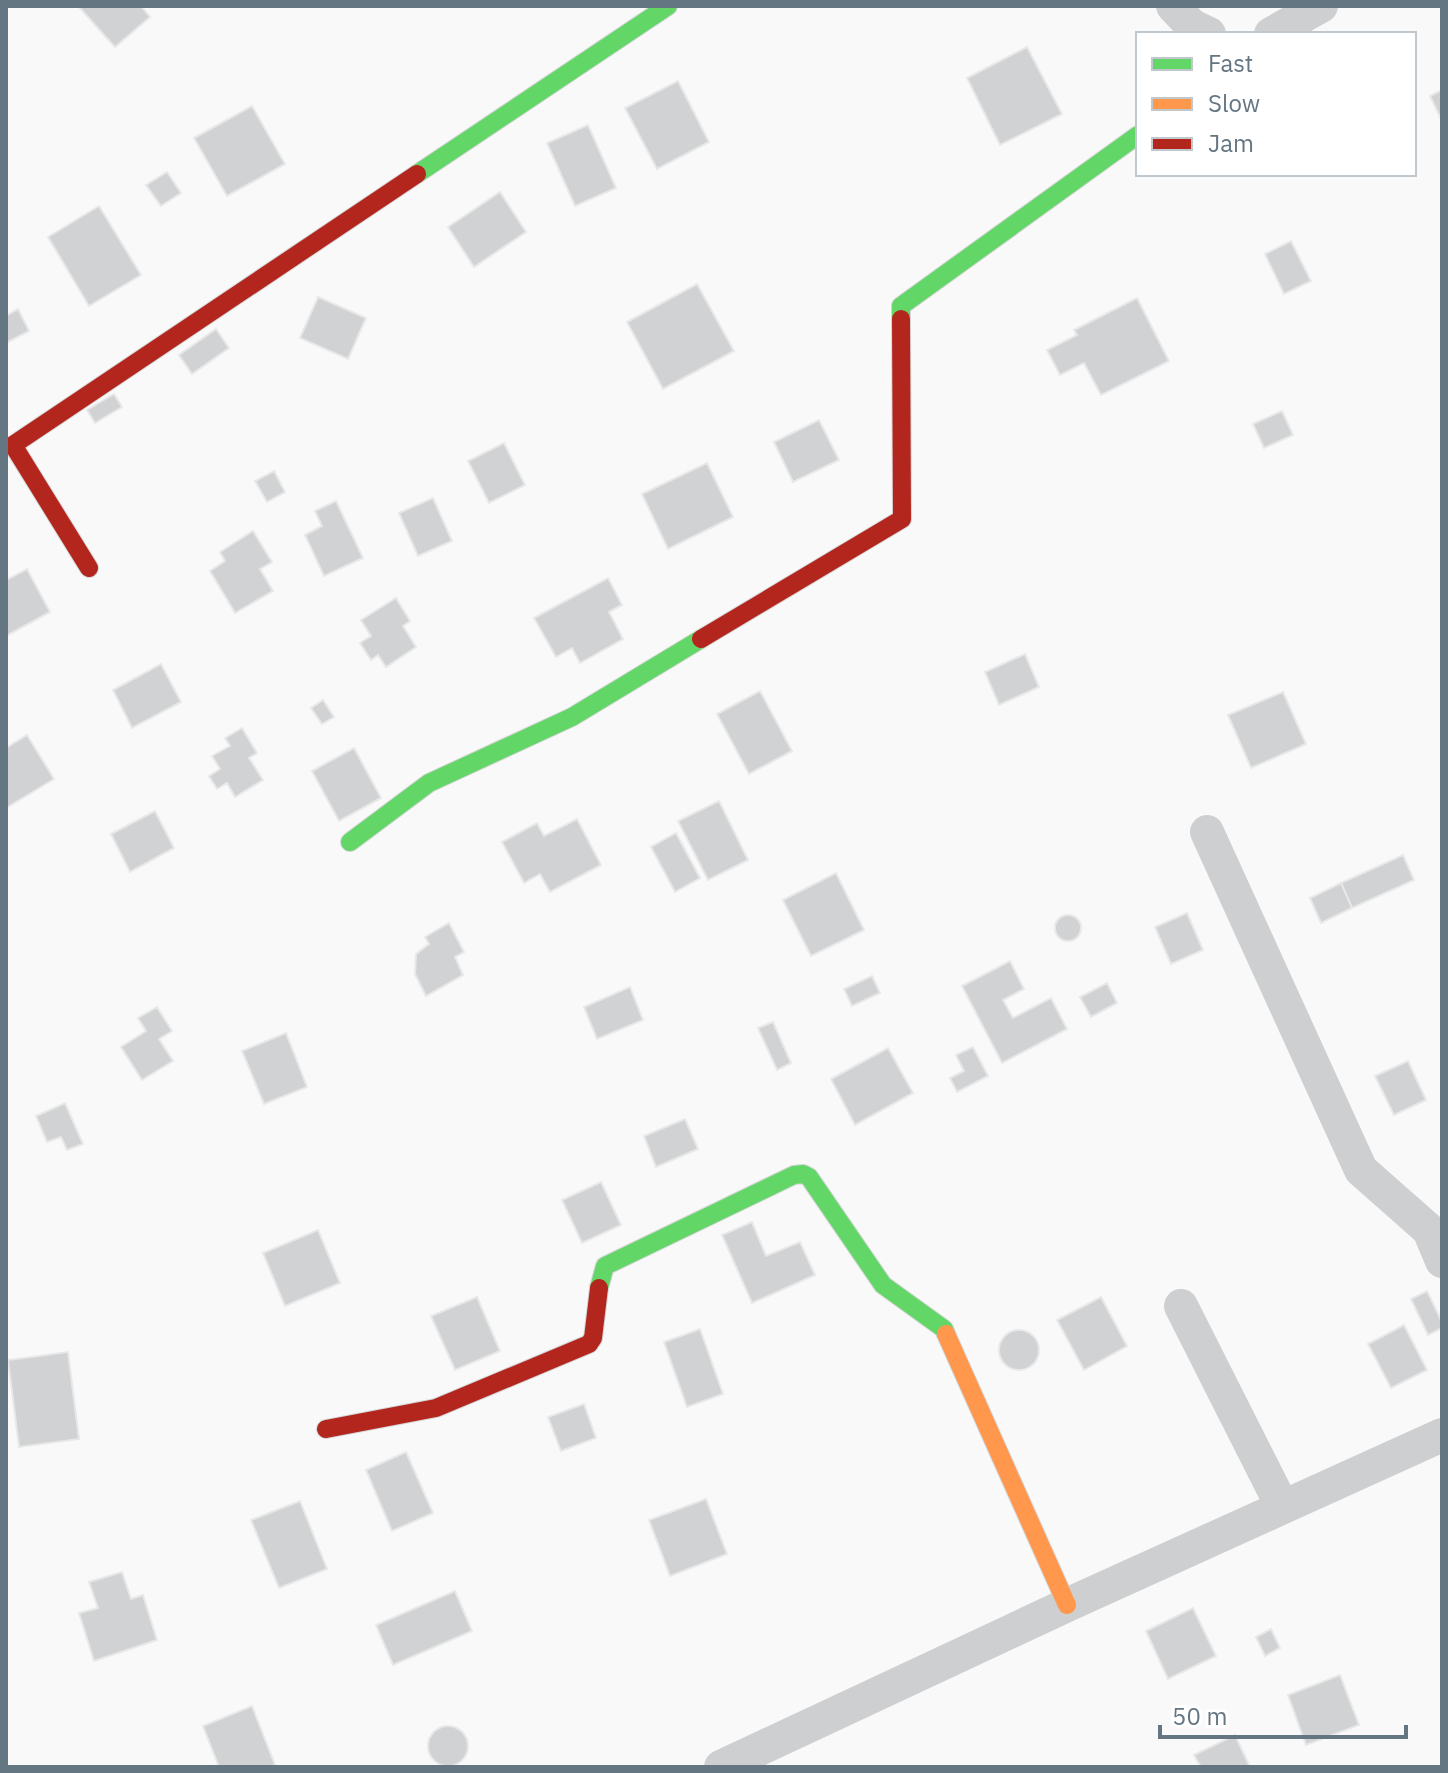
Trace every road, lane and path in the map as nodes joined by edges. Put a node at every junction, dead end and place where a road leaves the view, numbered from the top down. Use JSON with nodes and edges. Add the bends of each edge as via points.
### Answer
{"nodes":[{"id":1,"x":668,"y":6,"type":"edge"},
{"id":2,"x":1173,"y":6,"type":"edge"},
{"id":3,"x":1321,"y":6,"type":"edge"},
{"id":4,"x":1205,"y":32,"type":"edge"},
{"id":5,"x":1275,"y":32,"type":"edge"},
{"id":6,"x":1136,"y":136,"type":"edge"},
{"id":7,"x":89,"y":568,"type":"dead end"},
{"id":8,"x":1207,"y":832,"type":"dead end"},
{"id":9,"x":350,"y":842,"type":"dead end"},
{"id":10,"x":1442,"y":1261,"type":"edge"},
{"id":11,"x":1181,"y":1306,"type":"dead end"},
{"id":12,"x":326,"y":1429,"type":"dead end"},
{"id":13,"x":1442,"y":1435,"type":"edge"},
{"id":14,"x":1282,"y":1506,"type":"junction"},
{"id":15,"x":1067,"y":1605,"type":"junction"},
{"id":16,"x":721,"y":1767,"type":"edge"}],
"edges":[{"from":1,"to":7,"type":"street","via":[[13,445]]},
{"from":2,"to":4,"type":"street"},
{"from":3,"to":5,"type":"street"},
{"from":6,"to":9,"type":"street","via":[[901,306],[902,519],[572,717],[429,783]]},
{"from":8,"to":10,"type":"street","via":[[1361,1170],[1429,1230]]},
{"from":11,"to":14,"type":"street"},
{"from":12,"to":15,"type":"street","via":[[436,1408],[589,1344],[605,1266],[803,1174],[883,1285],[944,1329]]},
{"from":13,"to":14,"type":"street"},
{"from":14,"to":15,"type":"street"},
{"from":15,"to":16,"type":"street"}]}
